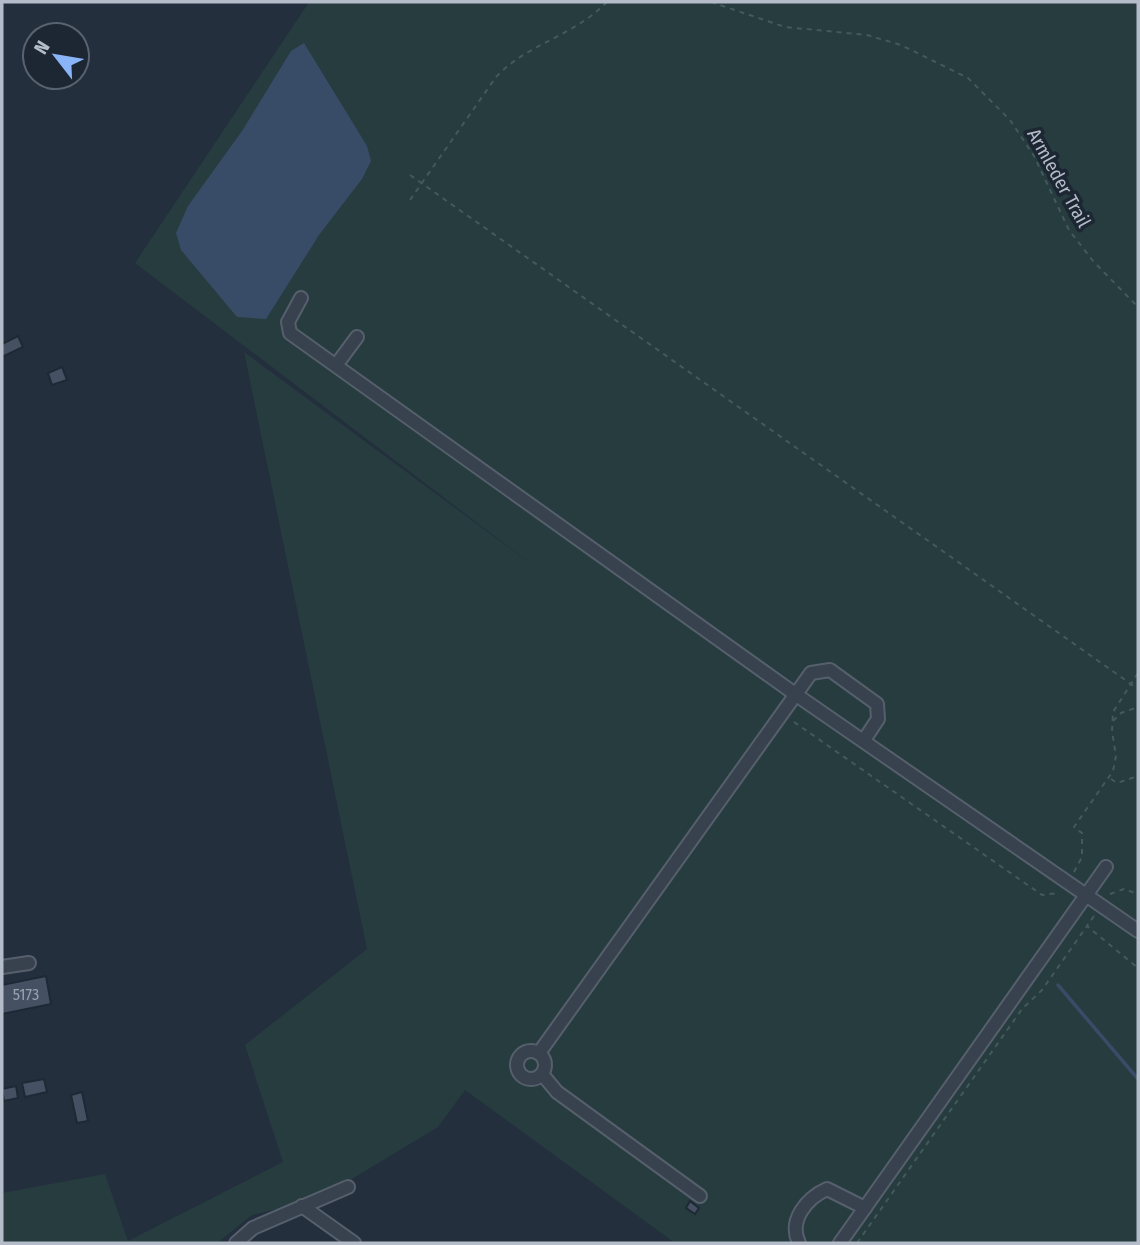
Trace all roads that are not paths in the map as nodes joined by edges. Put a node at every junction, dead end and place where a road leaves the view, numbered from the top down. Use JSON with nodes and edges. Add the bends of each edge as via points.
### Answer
{"nodes":[{"id":1,"x":301,"y":298,"type":"dead end"},
{"id":2,"x":357,"y":337,"type":"dead end"},
{"id":3,"x":337,"y":364,"type":"junction"},
{"id":4,"x":795,"y":694,"type":"junction"},
{"id":5,"x":864,"y":740,"type":"junction"},
{"id":6,"x":1106,"y":867,"type":"dead end"},
{"id":7,"x":1084,"y":896,"type":"junction"},
{"id":8,"x":1138,"y":932,"type":"edge"},
{"id":9,"x":29,"y":963,"type":"dead end"},
{"id":10,"x":2,"y":967,"type":"edge"},
{"id":11,"x":539,"y":1054,"type":"junction"},
{"id":12,"x":542,"y":1073,"type":"junction"},
{"id":13,"x":348,"y":1187,"type":"dead end"},
{"id":14,"x":700,"y":1196,"type":"dead end"},
{"id":15,"x":303,"y":1206,"type":"junction"},
{"id":16,"x":865,"y":1208,"type":"junction"},
{"id":17,"x":236,"y":1243,"type":"edge"},
{"id":18,"x":354,"y":1243,"type":"edge"},
{"id":19,"x":799,"y":1243,"type":"edge"},
{"id":20,"x":840,"y":1243,"type":"edge"}],
"edges":[{"from":1,"to":3,"type":"street","via":[[288,322],[290,333]]},
{"from":2,"to":3,"type":"street"},
{"from":3,"to":4,"type":"street"},
{"from":4,"to":5,"type":"street"},
{"from":4,"to":5,"type":"street","via":[[811,673],[830,670],[877,704],[878,719]]},
{"from":4,"to":11,"type":"street"},
{"from":5,"to":7,"type":"street"},
{"from":6,"to":7,"type":"street"},
{"from":7,"to":8,"type":"street"},
{"from":7,"to":16,"type":"street"},
{"from":9,"to":10,"type":"street"},
{"from":11,"to":12,"type":"street","via":[[545,1061]]},
{"from":11,"to":12,"type":"street","via":[[526,1052],[517,1067],[521,1076],[530,1079]]},
{"from":12,"to":14,"type":"street","via":[[557,1092]]},
{"from":13,"to":15,"type":"street"},
{"from":15,"to":17,"type":"street","via":[[253,1228]]},
{"from":15,"to":18,"type":"street"},
{"from":16,"to":19,"type":"street","via":[[827,1189],[811,1197],[796,1220]]},
{"from":16,"to":20,"type":"street"}]}
